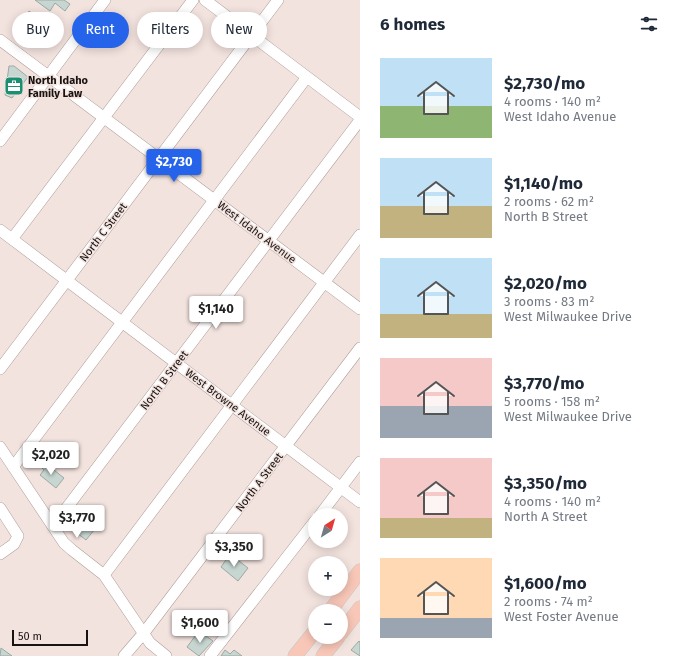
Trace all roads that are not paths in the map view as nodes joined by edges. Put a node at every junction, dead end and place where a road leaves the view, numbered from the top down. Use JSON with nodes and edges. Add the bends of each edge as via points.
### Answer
{"nodes":[{"id":1,"x":105,"y":0,"type":"edge"},
{"id":2,"x":193,"y":0,"type":"edge"},
{"id":3,"x":205,"y":0,"type":"edge"},
{"id":4,"x":278,"y":0,"type":"edge"},
{"id":5,"x":221,"y":12,"type":"edge"},
{"id":6,"x":267,"y":15,"type":"edge"},
{"id":7,"x":0,"y":40,"type":"edge"},
{"id":8,"x":267,"y":46,"type":"edge"},
{"id":9,"x":242,"y":48,"type":"edge"},
{"id":10,"x":48,"y":75,"type":"junction"},
{"id":11,"x":307,"y":77,"type":"junction"},
{"id":12,"x":105,"y":117,"type":"junction"},
{"id":13,"x":360,"y":118,"type":"edge"},
{"id":14,"x":0,"y":141,"type":"edge"},
{"id":15,"x":159,"y":158,"type":"junction"},
{"id":16,"x":214,"y":199,"type":"junction"},
{"id":17,"x":0,"y":230,"type":"edge"},
{"id":18,"x":360,"y":235,"type":"edge"},
{"id":19,"x":12,"y":239,"type":"junction"},
{"id":20,"x":269,"y":240,"type":"junction"},
{"id":21,"x":66,"y":280,"type":"junction"},
{"id":22,"x":325,"y":283,"type":"junction"},
{"id":23,"x":360,"y":309,"type":"edge"},
{"id":24,"x":123,"y":323,"type":"junction"},
{"id":25,"x":360,"y":348,"type":"edge"},
{"id":26,"x":176,"y":364,"type":"junction"},
{"id":27,"x":0,"y":369,"type":"edge"},
{"id":28,"x":232,"y":405,"type":"junction"},
{"id":29,"x":286,"y":446,"type":"junction"},
{"id":30,"x":0,"y":447,"type":"edge"},
{"id":31,"x":360,"y":462,"type":"edge"},
{"id":32,"x":13,"y":467,"type":"junction"},
{"id":33,"x":341,"y":488,"type":"junction"},
{"id":34,"x":360,"y":502,"type":"edge"},
{"id":35,"x":325,"y":508,"type":"edge"},
{"id":36,"x":1,"y":513,"type":"edge"},
{"id":37,"x":54,"y":526,"type":"junction"},
{"id":38,"x":308,"y":531,"type":"edge"},
{"id":39,"x":0,"y":554,"type":"edge"},
{"id":40,"x":360,"y":571,"type":"edge"},
{"id":41,"x":104,"y":575,"type":"junction"},
{"id":42,"x":335,"y":604,"type":"edge"},
{"id":43,"x":360,"y":608,"type":"edge"},
{"id":44,"x":348,"y":623,"type":"edge"},
{"id":45,"x":143,"y":634,"type":"junction"},
{"id":46,"x":308,"y":640,"type":"edge"},
{"id":47,"x":332,"y":644,"type":"edge"},
{"id":48,"x":124,"y":656,"type":"edge"},
{"id":49,"x":166,"y":656,"type":"edge"},
{"id":50,"x":210,"y":656,"type":"edge"},
{"id":51,"x":295,"y":656,"type":"edge"},
{"id":52,"x":323,"y":656,"type":"edge"}],
"edges":[{"from":1,"to":10,"type":"street"},
{"from":2,"to":12,"type":"street"},
{"from":3,"to":5,"type":"street"},
{"from":4,"to":6,"type":"street","name":"North C Street"},
{"from":7,"to":10,"type":"street","name":"West Idaho Avenue"},
{"from":8,"to":11,"type":"street"},
{"from":9,"to":15,"type":"street","name":"North C Street"},
{"from":10,"to":12,"type":"street","name":"West Idaho Avenue"},
{"from":10,"to":14,"type":"street"},
{"from":11,"to":13,"type":"street"},
{"from":11,"to":16,"type":"street"},
{"from":12,"to":15,"type":"street","name":"West Idaho Avenue"},
{"from":12,"to":19,"type":"street"},
{"from":13,"to":20,"type":"street","name":"North B Street"},
{"from":15,"to":16,"type":"street","name":"West Idaho Avenue"},
{"from":15,"to":21,"type":"street","name":"North C Street"},
{"from":16,"to":20,"type":"street","name":"West Idaho Avenue"},
{"from":16,"to":24,"type":"street"},
{"from":17,"to":19,"type":"street","name":"West Browne Avenue"},
{"from":18,"to":22,"type":"street"},
{"from":19,"to":21,"type":"street","name":"West Browne Avenue"},
{"from":20,"to":22,"type":"street","name":"West Idaho Avenue"},
{"from":20,"to":26,"type":"street","name":"North B Street"},
{"from":21,"to":24,"type":"street","name":"West Browne Avenue"},
{"from":21,"to":27,"type":"street","name":"North C Street"},
{"from":22,"to":23,"type":"street","name":"West Idaho Avenue"},
{"from":22,"to":28,"type":"street"},
{"from":24,"to":26,"type":"street","name":"West Browne Avenue"},
{"from":24,"to":32,"type":"street"},
{"from":25,"to":29,"type":"street","name":"North A Street"},
{"from":26,"to":28,"type":"street","name":"West Browne Avenue"},
{"from":26,"to":37,"type":"street","name":"North B Street"},
{"from":28,"to":29,"type":"street","name":"West Browne Avenue"},
{"from":28,"to":41,"type":"street"},
{"from":29,"to":33,"type":"street","name":"West Browne Avenue"},
{"from":29,"to":45,"type":"street","name":"North A Street"},
{"from":30,"to":32,"type":"street"},
{"from":31,"to":33,"type":"street"},
{"from":32,"to":37,"type":"street"},
{"from":33,"to":34,"type":"street","name":"West Browne Avenue"},
{"from":33,"to":35,"type":"street"},
{"from":36,"to":39,"type":"street","via":[[18,536],[14,544]]},
{"from":37,"to":41,"type":"street","via":[[72,550]]},
{"from":38,"to":50,"type":"street"},
{"from":40,"to":42,"type":"main road"},
{"from":41,"to":45,"type":"street"},
{"from":43,"to":44,"type":"main road"},
{"from":45,"to":48,"type":"street","name":"North A Street"},
{"from":45,"to":49,"type":"street"},
{"from":46,"to":51,"type":"main road"},
{"from":47,"to":52,"type":"main road"}]}
